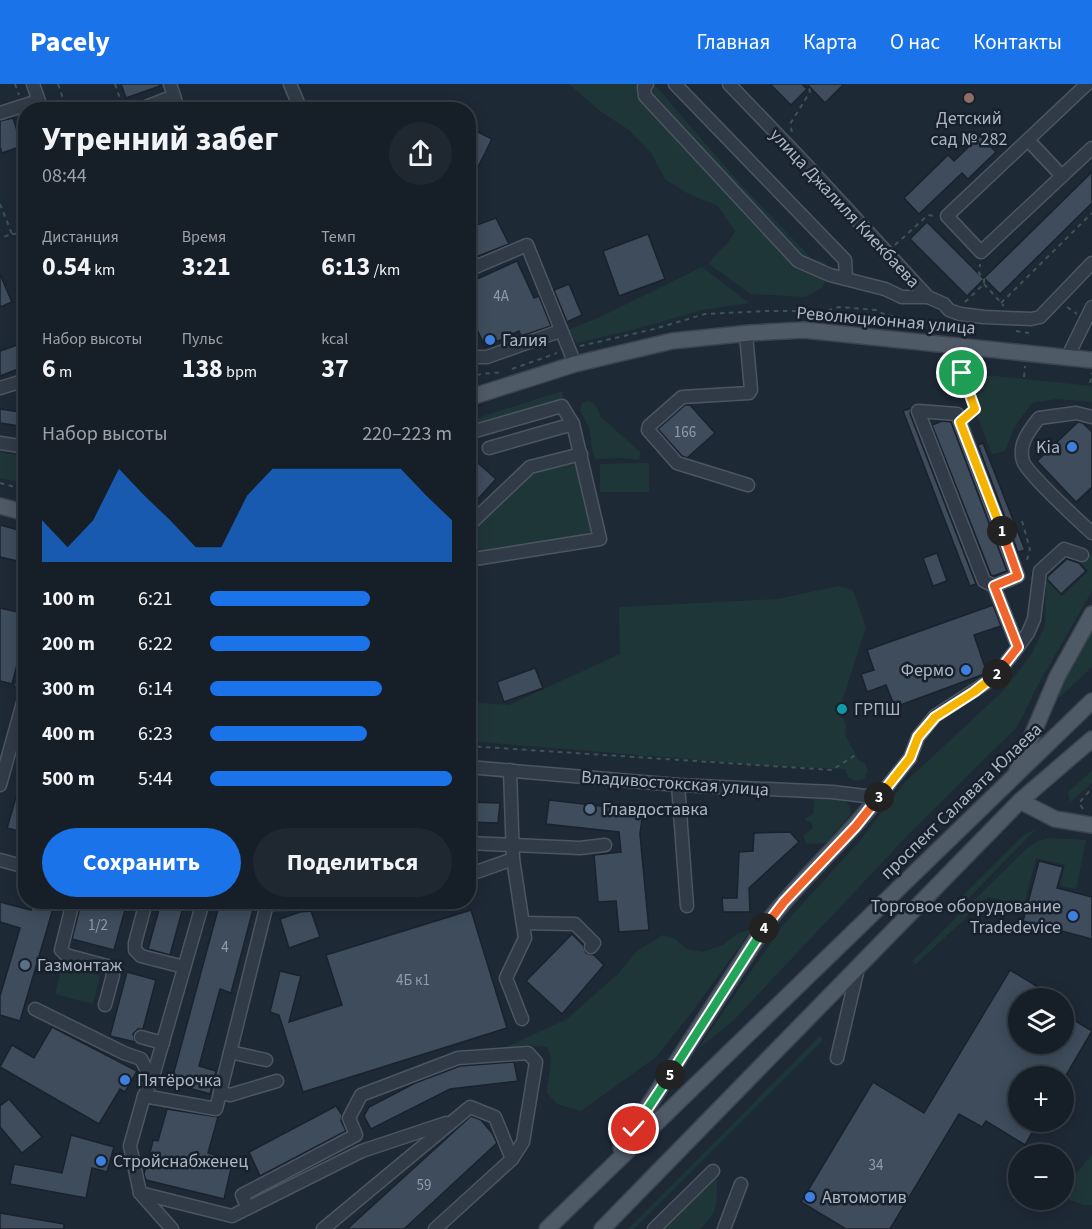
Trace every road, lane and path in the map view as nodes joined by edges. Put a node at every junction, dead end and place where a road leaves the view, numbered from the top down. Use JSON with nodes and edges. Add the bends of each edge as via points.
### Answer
{"nodes":[{"id":1,"x":33,"y":84,"type":"edge"},
{"id":2,"x":58,"y":84,"type":"edge"},
{"id":3,"x":116,"y":84,"type":"edge"},
{"id":4,"x":291,"y":84,"type":"edge"},
{"id":5,"x":647,"y":84,"type":"edge"},
{"id":6,"x":675,"y":84,"type":"edge"},
{"id":7,"x":729,"y":84,"type":"edge"},
{"id":8,"x":808,"y":84,"type":"edge"},
{"id":9,"x":1087,"y":84,"type":"edge"},
{"id":10,"x":172,"y":90,"type":"edge"},
{"id":11,"x":39,"y":102,"type":"edge"},
{"id":12,"x":64,"y":102,"type":"edge"},
{"id":13,"x":122,"y":102,"type":"edge"},
{"id":14,"x":152,"y":102,"type":"edge"},
{"id":15,"x":298,"y":102,"type":"edge"},
{"id":16,"x":18,"y":109,"type":"edge"},
{"id":17,"x":0,"y":113,"type":"edge"},
{"id":18,"x":1028,"y":140,"type":"junction"},
{"id":19,"x":1092,"y":148,"type":"edge"},
{"id":20,"x":801,"y":159,"type":"junction"},
{"id":21,"x":1062,"y":176,"type":"junction"},
{"id":22,"x":0,"y":204,"type":"edge"},
{"id":23,"x":1092,"y":213,"type":"edge"},
{"id":24,"x":947,"y":216,"type":"junction"},
{"id":25,"x":12,"y":234,"type":"junction"},
{"id":26,"x":18,"y":234,"type":"edge"},
{"id":27,"x":0,"y":238,"type":"edge"},
{"id":28,"x":888,"y":252,"type":"junction"},
{"id":29,"x":981,"y":252,"type":"junction"},
{"id":30,"x":1092,"y":263,"type":"edge"},
{"id":31,"x":476,"y":267,"type":"edge"},
{"id":32,"x":846,"y":278,"type":"junction"},
{"id":33,"x":984,"y":284,"type":"junction"},
{"id":34,"x":927,"y":297,"type":"junction"},
{"id":35,"x":1056,"y":300,"type":"junction"},
{"id":36,"x":1001,"y":303,"type":"junction"},
{"id":37,"x":1092,"y":307,"type":"edge"},
{"id":38,"x":949,"y":310,"type":"junction"},
{"id":39,"x":1017,"y":320,"type":"junction"},
{"id":40,"x":1086,"y":320,"type":"junction"},
{"id":41,"x":950,"y":324,"type":"dead end"},
{"id":42,"x":560,"y":331,"type":"junction"},
{"id":43,"x":746,"y":334,"type":"junction"},
{"id":44,"x":1068,"y":356,"type":"junction"},
{"id":45,"x":479,"y":357,"type":"dead end"},
{"id":46,"x":1092,"y":360,"type":"edge"},
{"id":47,"x":575,"y":364,"type":"junction"},
{"id":48,"x":962,"y":373,"type":"dead end"},
{"id":49,"x":1092,"y":373,"type":"edge"},
{"id":50,"x":18,"y":382,"type":"edge"},
{"id":51,"x":1090,"y":383,"type":"dead end"},
{"id":52,"x":0,"y":388,"type":"edge"},
{"id":53,"x":476,"y":395,"type":"edge"},
{"id":54,"x":1092,"y":417,"type":"edge"},
{"id":55,"x":960,"y":422,"type":"junction"},
{"id":56,"x":573,"y":424,"type":"junction"},
{"id":57,"x":476,"y":431,"type":"edge"},
{"id":58,"x":0,"y":443,"type":"edge"},
{"id":59,"x":18,"y":446,"type":"edge"},
{"id":60,"x":489,"y":448,"type":"dead end"},
{"id":61,"x":581,"y":454,"type":"junction"},
{"id":62,"x":0,"y":483,"type":"edge"},
{"id":63,"x":748,"y":485,"type":"dead end"},
{"id":64,"x":18,"y":488,"type":"edge"},
{"id":65,"x":0,"y":506,"type":"edge"},
{"id":66,"x":18,"y":511,"type":"edge"},
{"id":67,"x":476,"y":518,"type":"edge"},
{"id":68,"x":1022,"y":521,"type":"dead end"},
{"id":69,"x":1092,"y":533,"type":"edge"},
{"id":70,"x":1082,"y":555,"type":"dead end"},
{"id":71,"x":476,"y":559,"type":"edge"},
{"id":72,"x":1018,"y":576,"type":"junction"},
{"id":73,"x":994,"y":586,"type":"junction"},
{"id":74,"x":1092,"y":614,"type":"edge"},
{"id":75,"x":1018,"y":647,"type":"junction"},
{"id":76,"x":1092,"y":701,"type":"edge"},
{"id":77,"x":18,"y":721,"type":"edge"},
{"id":78,"x":1092,"y":740,"type":"edge"},
{"id":79,"x":476,"y":747,"type":"edge"},
{"id":80,"x":1092,"y":753,"type":"edge"},
{"id":81,"x":857,"y":754,"type":"dead end"},
{"id":82,"x":476,"y":768,"type":"edge"},
{"id":83,"x":510,"y":770,"type":"junction"},
{"id":84,"x":1015,"y":777,"type":"junction"},
{"id":85,"x":1049,"y":778,"type":"junction"},
{"id":86,"x":0,"y":785,"type":"edge"},
{"id":87,"x":678,"y":785,"type":"junction"},
{"id":88,"x":1092,"y":788,"type":"edge"},
{"id":89,"x":849,"y":794,"type":"junction"},
{"id":90,"x":881,"y":794,"type":"junction"},
{"id":91,"x":1020,"y":801,"type":"junction"},
{"id":92,"x":1092,"y":811,"type":"edge"},
{"id":93,"x":1092,"y":825,"type":"edge"},
{"id":94,"x":856,"y":826,"type":"junction"},
{"id":95,"x":476,"y":843,"type":"edge"},
{"id":96,"x":513,"y":844,"type":"junction"},
{"id":97,"x":605,"y":845,"type":"dead end"},
{"id":98,"x":513,"y":859,"type":"junction"},
{"id":99,"x":0,"y":860,"type":"edge"},
{"id":100,"x":18,"y":865,"type":"edge"},
{"id":101,"x":476,"y":872,"type":"edge"},
{"id":102,"x":687,"y":906,"type":"dead end"},
{"id":103,"x":71,"y":909,"type":"edge"},
{"id":104,"x":144,"y":909,"type":"edge"},
{"id":105,"x":201,"y":909,"type":"edge"},
{"id":106,"x":266,"y":909,"type":"edge"},
{"id":107,"x":523,"y":923,"type":"junction"},
{"id":108,"x":591,"y":947,"type":"dead end"},
{"id":109,"x":184,"y":967,"type":"junction"},
{"id":110,"x":858,"y":969,"type":"junction"},
{"id":111,"x":105,"y":1005,"type":"dead end"},
{"id":112,"x":35,"y":1009,"type":"dead end"},
{"id":113,"x":522,"y":1019,"type":"dead end"},
{"id":114,"x":141,"y":1037,"type":"dead end"},
{"id":115,"x":163,"y":1043,"type":"junction"},
{"id":116,"x":230,"y":1052,"type":"junction"},
{"id":117,"x":837,"y":1058,"type":"dead end"},
{"id":118,"x":266,"y":1060,"type":"dead end"},
{"id":119,"x":152,"y":1080,"type":"junction"},
{"id":120,"x":277,"y":1081,"type":"dead end"},
{"id":121,"x":220,"y":1092,"type":"junction"},
{"id":122,"x":144,"y":1096,"type":"junction"},
{"id":123,"x":455,"y":1120,"type":"junction"},
{"id":124,"x":512,"y":1159,"type":"junction"},
{"id":125,"x":713,"y":1171,"type":"dead end"},
{"id":126,"x":603,"y":1176,"type":"junction"},
{"id":127,"x":741,"y":1184,"type":"dead end"},
{"id":128,"x":140,"y":1193,"type":"junction"},
{"id":129,"x":248,"y":1208,"type":"junction"},
{"id":130,"x":172,"y":1229,"type":"edge"},
{"id":131,"x":323,"y":1229,"type":"edge"},
{"id":132,"x":435,"y":1229,"type":"edge"},
{"id":133,"x":547,"y":1229,"type":"edge"},
{"id":134,"x":602,"y":1229,"type":"edge"},
{"id":135,"x":654,"y":1229,"type":"edge"},
{"id":136,"x":724,"y":1229,"type":"edge"}],
"edges":[{"from":1,"to":11,"type":"street"},
{"from":2,"to":12,"type":"path"},
{"from":3,"to":13,"type":"path"},
{"from":4,"to":15,"type":"street"},
{"from":5,"to":32,"type":"street","via":[[645,96],[798,261]]},
{"from":6,"to":32,"type":"street","via":[[845,260]]},
{"from":7,"to":20,"type":"street","name":"улица Джалиля Киекбаева"},
{"from":8,"to":20,"type":"path","via":[[810,92],[790,124]]},
{"from":9,"to":18,"type":"street"},
{"from":10,"to":14,"type":"street"},
{"from":16,"to":17,"type":"street"},
{"from":18,"to":21,"type":"street"},
{"from":18,"to":24,"type":"street"},
{"from":19,"to":21,"type":"street"},
{"from":20,"to":28,"type":"street","name":"улица Джалиля Киекбаева"},
{"from":21,"to":29,"type":"street"},
{"from":22,"to":25,"type":"path"},
{"from":23,"to":36,"type":"path"},
{"from":24,"to":28,"type":"path","via":[[928,215]]},
{"from":24,"to":29,"type":"street"},
{"from":25,"to":26,"type":"path"},
{"from":25,"to":27,"type":"path"},
{"from":28,"to":34,"type":"street","name":"улица Джалиля Киекбаева"},
{"from":29,"to":33,"type":"path","via":[[979,273]]},
{"from":30,"to":35,"type":"street","name":"улица Джалиля Киекбаева"},
{"from":31,"to":42,"type":"street","via":[[527,245]]},
{"from":32,"to":34,"type":"street","via":[[902,297]]},
{"from":33,"to":36,"type":"path"},
{"from":33,"to":38,"type":"path","via":[[964,303]]},
{"from":34,"to":38,"type":"street","name":"улица Джалиля Киекбаева"},
{"from":35,"to":39,"type":"street","name":"улица Джалиля Киекбаева","via":[[1040,317]]},
{"from":35,"to":40,"type":"path"},
{"from":36,"to":39,"type":"path"},
{"from":37,"to":40,"type":"street"},
{"from":38,"to":39,"type":"street","name":"улица Джалиля Киекбаева"},
{"from":38,"to":41,"type":"street"},
{"from":40,"to":44,"type":"street"},
{"from":42,"to":45,"type":"street"},
{"from":42,"to":47,"type":"street"},
{"from":43,"to":44,"type":"main road","name":"Революционная улица","via":[[804,330]]},
{"from":43,"to":47,"type":"main road","name":"Революционная улица","via":[[672,341]]},
{"from":43,"to":63,"type":"street","via":[[749,393],[682,396],[648,430],[677,463]]},
{"from":44,"to":46,"type":"main road","name":"Революционная улица"},
{"from":47,"to":53,"type":"main road","name":"Революционная улица"},
{"from":48,"to":55,"type":"path","via":[[975,409]]},
{"from":49,"to":51,"type":"path"},
{"from":50,"to":52,"type":"street"},
{"from":54,"to":69,"type":"street","via":[[1076,413],[1039,418],[1022,447],[1023,463]]},
{"from":55,"to":72,"type":"street"},
{"from":55,"to":73,"type":"street","via":[[957,414],[918,411],[984,581]]},
{"from":56,"to":57,"type":"street","via":[[562,406]]},
{"from":56,"to":60,"type":"street"},
{"from":56,"to":61,"type":"street"},
{"from":58,"to":59,"type":"street"},
{"from":61,"to":67,"type":"street","via":[[530,467]]},
{"from":61,"to":71,"type":"street","via":[[600,539]]},
{"from":62,"to":64,"type":"path"},
{"from":65,"to":66,"type":"main road"},
{"from":68,"to":72,"type":"path","via":[[1030,549],[1024,571]]},
{"from":70,"to":75,"type":"street","via":[[1064,549],[1040,571],[1034,619]]},
{"from":72,"to":73,"type":"street"},
{"from":73,"to":75,"type":"street"},
{"from":74,"to":84,"type":"main road","via":[[1057,677]]},
{"from":75,"to":90,"type":"street","via":[[995,677],[935,717],[918,737],[910,758]]},
{"from":76,"to":84,"type":"main road","name":"проспект Салавата Юлаева"},
{"from":77,"to":86,"type":"street"},
{"from":78,"to":85,"type":"main road"},
{"from":79,"to":81,"type":"path","via":[[832,770]]},
{"from":80,"to":85,"type":"main road"},
{"from":82,"to":83,"type":"street","name":"Владивостокская улица"},
{"from":83,"to":87,"type":"street","name":"Владивостокская улица"},
{"from":83,"to":96,"type":"street"},
{"from":84,"to":126,"type":"main road","name":"проспект Салавата Юлаева"},
{"from":85,"to":91,"type":"main road"},
{"from":87,"to":89,"type":"street","name":"Владивостокская улица"},
{"from":87,"to":102,"type":"street"},
{"from":88,"to":92,"type":"path","via":[[1079,803]]},
{"from":89,"to":90,"type":"street","name":"Владивостокская улица"},
{"from":89,"to":94,"type":"street","via":[[858,803]]},
{"from":90,"to":94,"type":"main road"},
{"from":91,"to":93,"type":"main road","via":[[1055,819]]},
{"from":91,"to":110,"type":"main road"},
{"from":94,"to":126,"type":"main road","via":[[767,923]]},
{"from":95,"to":96,"type":"street"},
{"from":96,"to":97,"type":"street","via":[[580,848]]},
{"from":96,"to":98,"type":"street"},
{"from":98,"to":101,"type":"street"},
{"from":98,"to":107,"type":"street"},
{"from":99,"to":100,"type":"street"},
{"from":103,"to":111,"type":"street","via":[[61,950],[112,969]]},
{"from":104,"to":109,"type":"street","via":[[135,950],[141,956]]},
{"from":105,"to":109,"type":"street"},
{"from":106,"to":116,"type":"street"},
{"from":107,"to":108,"type":"street","via":[[575,924],[594,944]]},
{"from":107,"to":113,"type":"street","via":[[525,938],[506,978]]},
{"from":109,"to":115,"type":"street"},
{"from":110,"to":117,"type":"street"},
{"from":110,"to":134,"type":"main road"},
{"from":112,"to":119,"type":"street","via":[[141,1059]]},
{"from":114,"to":115,"type":"street"},
{"from":115,"to":119,"type":"street"},
{"from":116,"to":118,"type":"street"},
{"from":116,"to":121,"type":"street"},
{"from":119,"to":122,"type":"street"},
{"from":120,"to":121,"type":"street","via":[[230,1095]]},
{"from":121,"to":122,"type":"street","via":[[216,1109]]},
{"from":122,"to":128,"type":"street","via":[[130,1146]]},
{"from":123,"to":124,"type":"street","via":[[470,1107],[495,1117]]},
{"from":123,"to":129,"type":"street","via":[[362,1151]]},
{"from":123,"to":131,"type":"street"},
{"from":124,"to":129,"type":"street","via":[[523,1142],[536,1062],[528,1053],[458,1058],[362,1095],[349,1118],[356,1135],[242,1195]]},
{"from":124,"to":132,"type":"street"},
{"from":125,"to":135,"type":"street"},
{"from":126,"to":133,"type":"main road","name":"проспект Салавата Юлаева"},
{"from":127,"to":136,"type":"street"},
{"from":128,"to":129,"type":"street","via":[[232,1216]]},
{"from":128,"to":130,"type":"street"}]}
